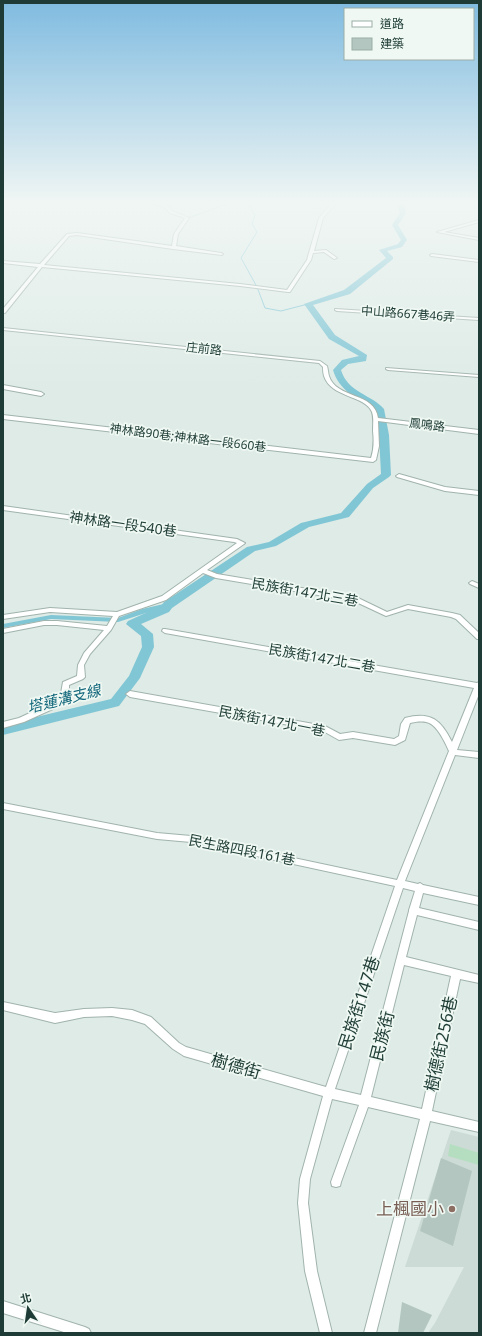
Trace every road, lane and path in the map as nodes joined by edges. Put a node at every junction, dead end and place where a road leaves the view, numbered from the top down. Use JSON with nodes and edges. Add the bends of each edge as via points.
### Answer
{"nodes":[{"id":1,"x":25,"y":264,"type":"edge"},
{"id":2,"x":306,"y":264,"type":"edge"},
{"id":3,"x":41,"y":266,"type":"junction"},
{"id":4,"x":337,"y":310,"type":"dead end"},
{"id":5,"x":3,"y":312,"type":"edge"},
{"id":6,"x":479,"y":319,"type":"edge"},
{"id":7,"x":3,"y":329,"type":"edge"},
{"id":8,"x":388,"y":369,"type":"dead end"},
{"id":9,"x":479,"y":376,"type":"edge"},
{"id":10,"x":3,"y":387,"type":"edge"},
{"id":11,"x":41,"y":394,"type":"dead end"},
{"id":12,"x":3,"y":417,"type":"edge"},
{"id":13,"x":375,"y":419,"type":"junction"},
{"id":14,"x":479,"y":432,"type":"edge"},
{"id":15,"x":399,"y":476,"type":"dead end"},
{"id":16,"x":479,"y":493,"type":"edge"},
{"id":17,"x":3,"y":508,"type":"edge"},
{"id":18,"x":203,"y":571,"type":"junction"},
{"id":19,"x":472,"y":582,"type":"dead end"},
{"id":20,"x":479,"y":586,"type":"edge"},
{"id":21,"x":117,"y":614,"type":"junction"},
{"id":22,"x":3,"y":617,"type":"edge"},
{"id":23,"x":109,"y":628,"type":"junction"},
{"id":24,"x":3,"y":631,"type":"edge"},
{"id":25,"x":165,"y":631,"type":"dead end"},
{"id":26,"x":479,"y":636,"type":"edge"},
{"id":27,"x":479,"y":685,"type":"edge"},
{"id":28,"x":130,"y":694,"type":"dead end"},
{"id":29,"x":3,"y":725,"type":"edge"},
{"id":30,"x":453,"y":752,"type":"junction"},
{"id":31,"x":479,"y":755,"type":"edge"},
{"id":32,"x":3,"y":806,"type":"edge"},
{"id":33,"x":400,"y":883,"type":"junction"},
{"id":34,"x":420,"y":887,"type":"junction"},
{"id":35,"x":479,"y":901,"type":"edge"},
{"id":36,"x":413,"y":910,"type":"junction"},
{"id":37,"x":479,"y":926,"type":"edge"},
{"id":38,"x":401,"y":960,"type":"junction"},
{"id":39,"x":456,"y":974,"type":"junction"},
{"id":40,"x":479,"y":979,"type":"edge"},
{"id":41,"x":3,"y":1006,"type":"edge"},
{"id":42,"x":329,"y":1093,"type":"junction"},
{"id":43,"x":365,"y":1101,"type":"junction"},
{"id":44,"x":426,"y":1115,"type":"junction"},
{"id":45,"x":479,"y":1127,"type":"edge"},
{"id":46,"x":336,"y":1182,"type":"dead end"},
{"id":47,"x":3,"y":1307,"type":"edge"},
{"id":48,"x":85,"y":1333,"type":"edge"},
{"id":49,"x":326,"y":1333,"type":"edge"},
{"id":50,"x":370,"y":1333,"type":"edge"}],
"edges":[{"from":1,"to":3,"type":"street"},
{"from":2,"to":3,"type":"street","via":[[288,291]]},
{"from":3,"to":5,"type":"street"},
{"from":4,"to":6,"type":"street","name":"中山路667巷46弄"},
{"from":7,"to":13,"type":"street","name":"庄前路","via":[[320,362],[325,366],[325,373],[337,390],[369,405],[374,411]]},
{"from":8,"to":9,"type":"street"},
{"from":10,"to":11,"type":"street"},
{"from":12,"to":13,"type":"street","name":"神林路90巷;神林路一段660巷","via":[[373,460],[378,449]]},
{"from":13,"to":14,"type":"street","name":"鳳鳴路"},
{"from":15,"to":16,"type":"street","via":[[445,489]]},
{"from":17,"to":18,"type":"street","name":"神林路一段540巷","via":[[242,543]]},
{"from":18,"to":21,"type":"street","via":[[164,598]]},
{"from":18,"to":26,"type":"street","name":"民族街147北三巷","via":[[216,576],[356,599],[386,614],[408,607],[452,615],[458,617]]},
{"from":19,"to":20,"type":"street"},
{"from":21,"to":22,"type":"street","via":[[50,610]]},
{"from":21,"to":23,"type":"street"},
{"from":23,"to":24,"type":"street","via":[[57,622]]},
{"from":23,"to":29,"type":"street","via":[[87,653],[81,665],[81,677],[66,684],[63,701],[21,720]]},
{"from":25,"to":27,"type":"street","name":"民族街147北二巷"},
{"from":27,"to":30,"type":"street","name":"民族街147巷"},
{"from":28,"to":30,"type":"street","name":"民族街147北一巷","via":[[325,729],[339,737],[353,735],[395,742],[402,738],[408,720],[427,719],[432,720]]},
{"from":30,"to":31,"type":"street"},
{"from":30,"to":33,"type":"street","name":"民族街147巷"},
{"from":32,"to":33,"type":"street","name":"民生路四段161巷","via":[[157,836],[191,839]]},
{"from":33,"to":34,"type":"street","name":"民生路四段161巷"},
{"from":33,"to":42,"type":"street","name":"民族街147巷"},
{"from":34,"to":35,"type":"street","name":"民生路四段161巷"},
{"from":34,"to":36,"type":"street","name":"民族街"},
{"from":36,"to":37,"type":"street"},
{"from":36,"to":38,"type":"street","name":"民族街"},
{"from":38,"to":39,"type":"street"},
{"from":38,"to":43,"type":"street","name":"民族街"},
{"from":39,"to":40,"type":"street"},
{"from":39,"to":44,"type":"street","name":"樹德街256巷"},
{"from":41,"to":42,"type":"street","name":"樹德街","via":[[54,1018],[112,1012],[143,1017],[184,1051]]},
{"from":42,"to":43,"type":"street","name":"樹德街"},
{"from":42,"to":49,"type":"street","name":"民族街147巷","via":[[305,1179],[303,1203],[311,1271]]},
{"from":43,"to":44,"type":"street","name":"樹德街"},
{"from":43,"to":46,"type":"street","name":"民族街"},
{"from":44,"to":45,"type":"street","name":"樹德街"},
{"from":44,"to":50,"type":"street","name":"樹德街256巷"},
{"from":47,"to":48,"type":"street"}]}
